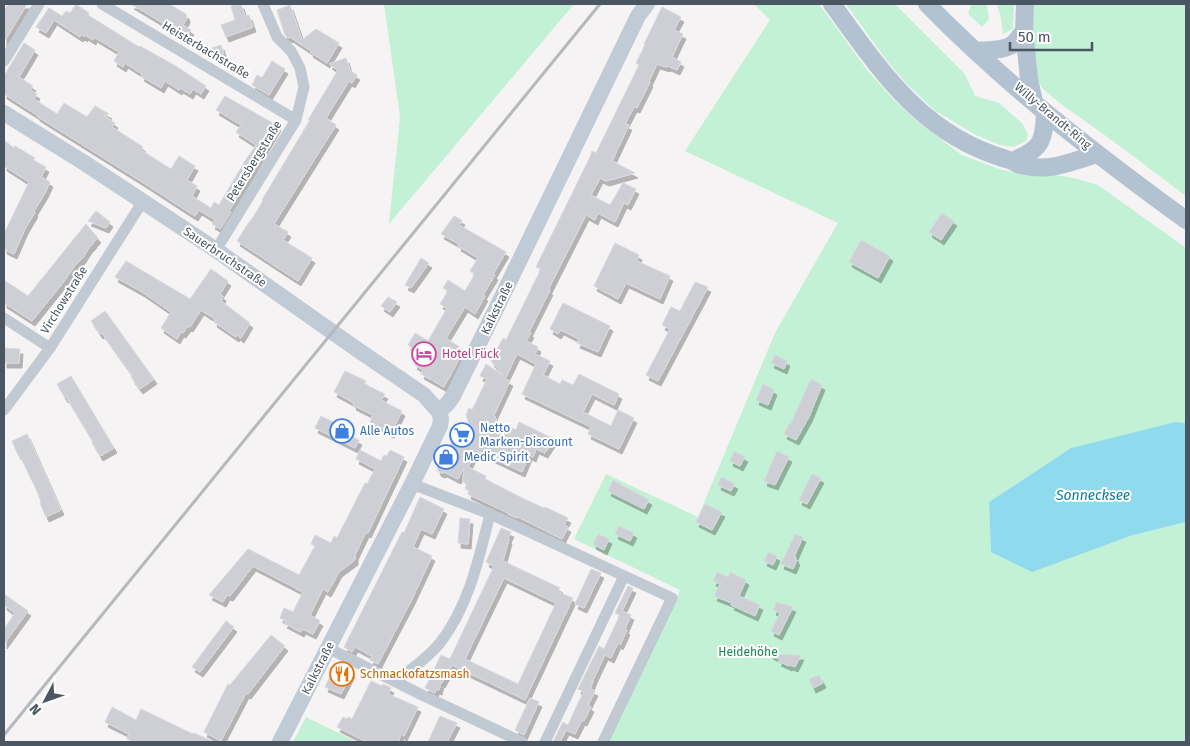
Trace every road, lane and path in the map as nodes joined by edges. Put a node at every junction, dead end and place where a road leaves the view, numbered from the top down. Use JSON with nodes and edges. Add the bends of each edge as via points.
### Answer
{"nodes":[{"id":1,"x":39,"y":4,"type":"edge"},
{"id":2,"x":102,"y":4,"type":"edge"},
{"id":3,"x":263,"y":4,"type":"edge"},
{"id":4,"x":647,"y":4,"type":"edge"},
{"id":5,"x":832,"y":4,"type":"edge"},
{"id":6,"x":927,"y":4,"type":"edge"},
{"id":7,"x":1025,"y":4,"type":"edge"},
{"id":8,"x":1024,"y":31,"type":"junction"},
{"id":9,"x":976,"y":51,"type":"junction"},
{"id":10,"x":4,"y":62,"type":"edge"},
{"id":11,"x":1040,"y":107,"type":"junction"},
{"id":12,"x":4,"y":113,"type":"edge"},
{"id":13,"x":296,"y":120,"type":"junction"},
{"id":14,"x":1098,"y":154,"type":"junction"},
{"id":15,"x":1012,"y":160,"type":"junction"},
{"id":16,"x":143,"y":201,"type":"junction"},
{"id":17,"x":1186,"y":220,"type":"edge"},
{"id":18,"x":216,"y":250,"type":"junction"},
{"id":19,"x":4,"y":318,"type":"edge"},
{"id":20,"x":50,"y":348,"type":"junction"},
{"id":21,"x":4,"y":410,"type":"edge"},
{"id":22,"x":440,"y":412,"type":"junction"},
{"id":23,"x":412,"y":484,"type":"junction"},
{"id":24,"x":490,"y":514,"type":"junction"},
{"id":25,"x":624,"y":576,"type":"junction"},
{"id":26,"x":328,"y":648,"type":"junction"},
{"id":27,"x":396,"y":681,"type":"junction"},
{"id":28,"x":280,"y":742,"type":"edge"},
{"id":29,"x":522,"y":742,"type":"edge"},
{"id":30,"x":546,"y":742,"type":"edge"},
{"id":31,"x":603,"y":742,"type":"edge"}],
"edges":[{"from":1,"to":10,"type":"street"},
{"from":2,"to":13,"type":"street","name":"Heisterbachstraße"},
{"from":3,"to":13,"type":"street","name":"Petersbergstraße","via":[[277,36],[300,68],[304,87]]},
{"from":4,"to":22,"type":"street","name":"Kalkstraße","via":[[638,16],[453,396]]},
{"from":5,"to":15,"type":"main road","via":[[882,72],[924,115],[966,144]]},
{"from":6,"to":9,"type":"main road","name":"Willy-Brandt-Ring"},
{"from":7,"to":8,"type":"main road"},
{"from":8,"to":9,"type":"main road","via":[[1009,47]]},
{"from":8,"to":11,"type":"main road","via":[[1028,79]]},
{"from":9,"to":11,"type":"main road","name":"Willy-Brandt-Ring"},
{"from":11,"to":14,"type":"main road","name":"Willy-Brandt-Ring"},
{"from":11,"to":15,"type":"main road","via":[[1045,131],[1040,142],[1033,151]]},
{"from":12,"to":16,"type":"street","name":"Sauerbruchstraße"},
{"from":13,"to":18,"type":"street","name":"Petersbergstraße"},
{"from":14,"to":15,"type":"main road","via":[[1049,167],[1018,164]]},
{"from":14,"to":17,"type":"main road","name":"Willy-Brandt-Ring"},
{"from":16,"to":18,"type":"street","name":"Sauerbruchstraße"},
{"from":16,"to":20,"type":"street","name":"Virchowstraße"},
{"from":18,"to":22,"type":"street","name":"Sauerbruchstraße","via":[[424,395]]},
{"from":19,"to":20,"type":"street"},
{"from":20,"to":21,"type":"street","name":"Virchowstraße"},
{"from":22,"to":23,"type":"street","name":"Kalkstraße","via":[[440,426]]},
{"from":23,"to":24,"type":"street"},
{"from":23,"to":26,"type":"street","name":"Kalkstraße"},
{"from":24,"to":25,"type":"street"},
{"from":24,"to":27,"type":"street","via":[[477,568],[458,615],[440,644]]},
{"from":25,"to":30,"type":"street"},
{"from":25,"to":31,"type":"street","via":[[672,598]]},
{"from":26,"to":27,"type":"street"},
{"from":26,"to":28,"type":"street","name":"Kalkstraße"},
{"from":27,"to":29,"type":"street"}]}
